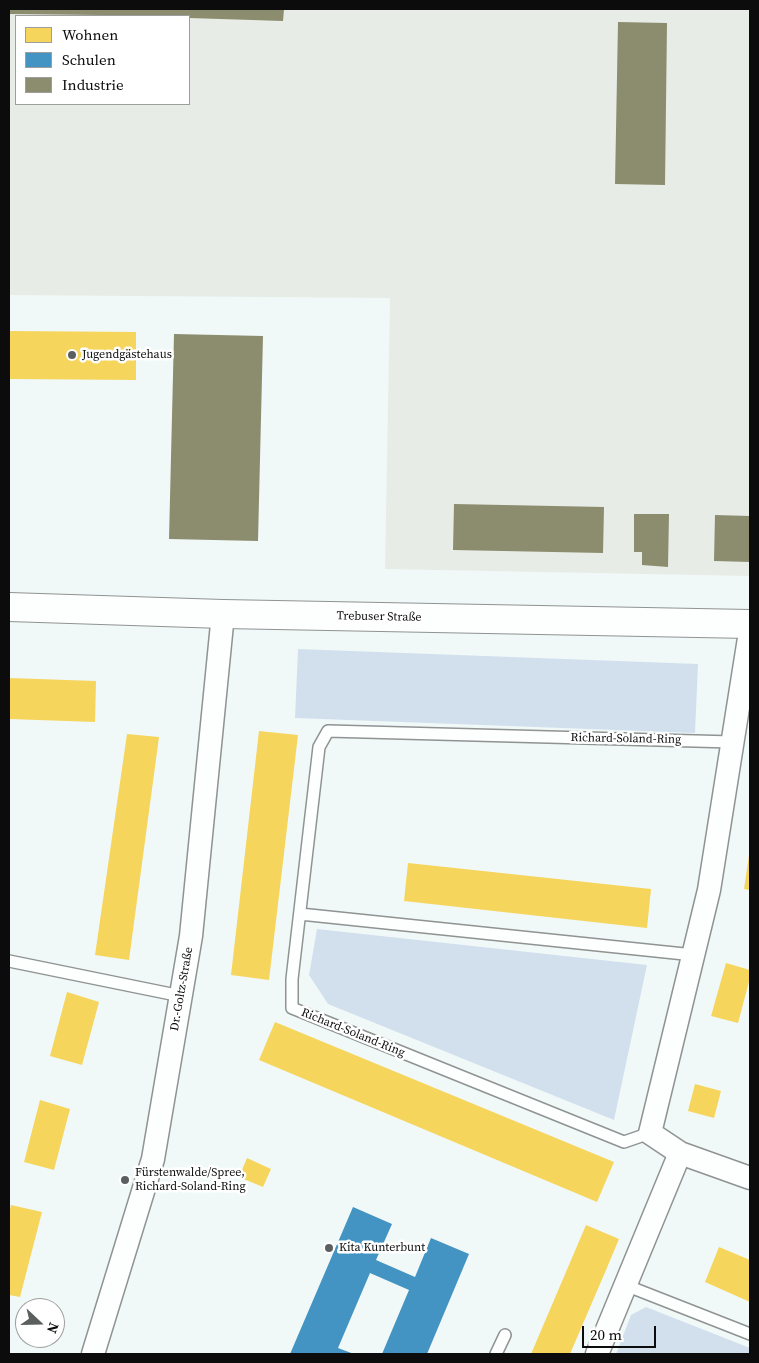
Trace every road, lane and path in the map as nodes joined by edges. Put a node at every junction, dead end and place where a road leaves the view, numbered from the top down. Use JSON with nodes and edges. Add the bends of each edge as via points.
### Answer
{"nodes":[{"id":1,"x":9,"y":607,"type":"edge"},
{"id":2,"x":223,"y":614,"type":"junction"},
{"id":3,"x":750,"y":624,"type":"edge"},
{"id":4,"x":750,"y":632,"type":"edge"},
{"id":5,"x":732,"y":742,"type":"junction"},
{"id":6,"x":300,"y":914,"type":"junction"},
{"id":7,"x":694,"y":955,"type":"junction"},
{"id":8,"x":9,"y":961,"type":"edge"},
{"id":9,"x":180,"y":996,"type":"junction"},
{"id":10,"x":650,"y":1133,"type":"junction"},
{"id":11,"x":680,"y":1153,"type":"junction"},
{"id":12,"x":750,"y":1178,"type":"edge"},
{"id":13,"x":626,"y":1285,"type":"junction"},
{"id":14,"x":750,"y":1334,"type":"edge"},
{"id":15,"x":504,"y":1335,"type":"dead end"},
{"id":16,"x":93,"y":1354,"type":"edge"},
{"id":17,"x":496,"y":1354,"type":"edge"},
{"id":18,"x":597,"y":1354,"type":"edge"}],
"edges":[{"from":1,"to":2,"type":"street","name":"Trebuser Straße"},
{"from":2,"to":3,"type":"street","name":"Trebuser Straße"},
{"from":2,"to":9,"type":"street","name":"Dr.-Goltz-Straße","via":[[191,936]]},
{"from":4,"to":5,"type":"street"},
{"from":5,"to":6,"type":"lane","name":"Richard-Soland-Ring","via":[[328,731],[319,748]]},
{"from":5,"to":7,"type":"street","via":[[709,890]]},
{"from":6,"to":7,"type":"lane"},
{"from":6,"to":10,"type":"lane","name":"Richard-Soland-Ring","via":[[292,1008],[624,1142]]},
{"from":7,"to":10,"type":"street"},
{"from":8,"to":9,"type":"lane"},
{"from":9,"to":16,"type":"street","name":"Dr.-Goltz-Straße","via":[[153,1159]]},
{"from":10,"to":11,"type":"street"},
{"from":11,"to":12,"type":"street"},
{"from":11,"to":13,"type":"street"},
{"from":13,"to":14,"type":"lane"},
{"from":13,"to":18,"type":"street"},
{"from":15,"to":17,"type":"lane"}]}
